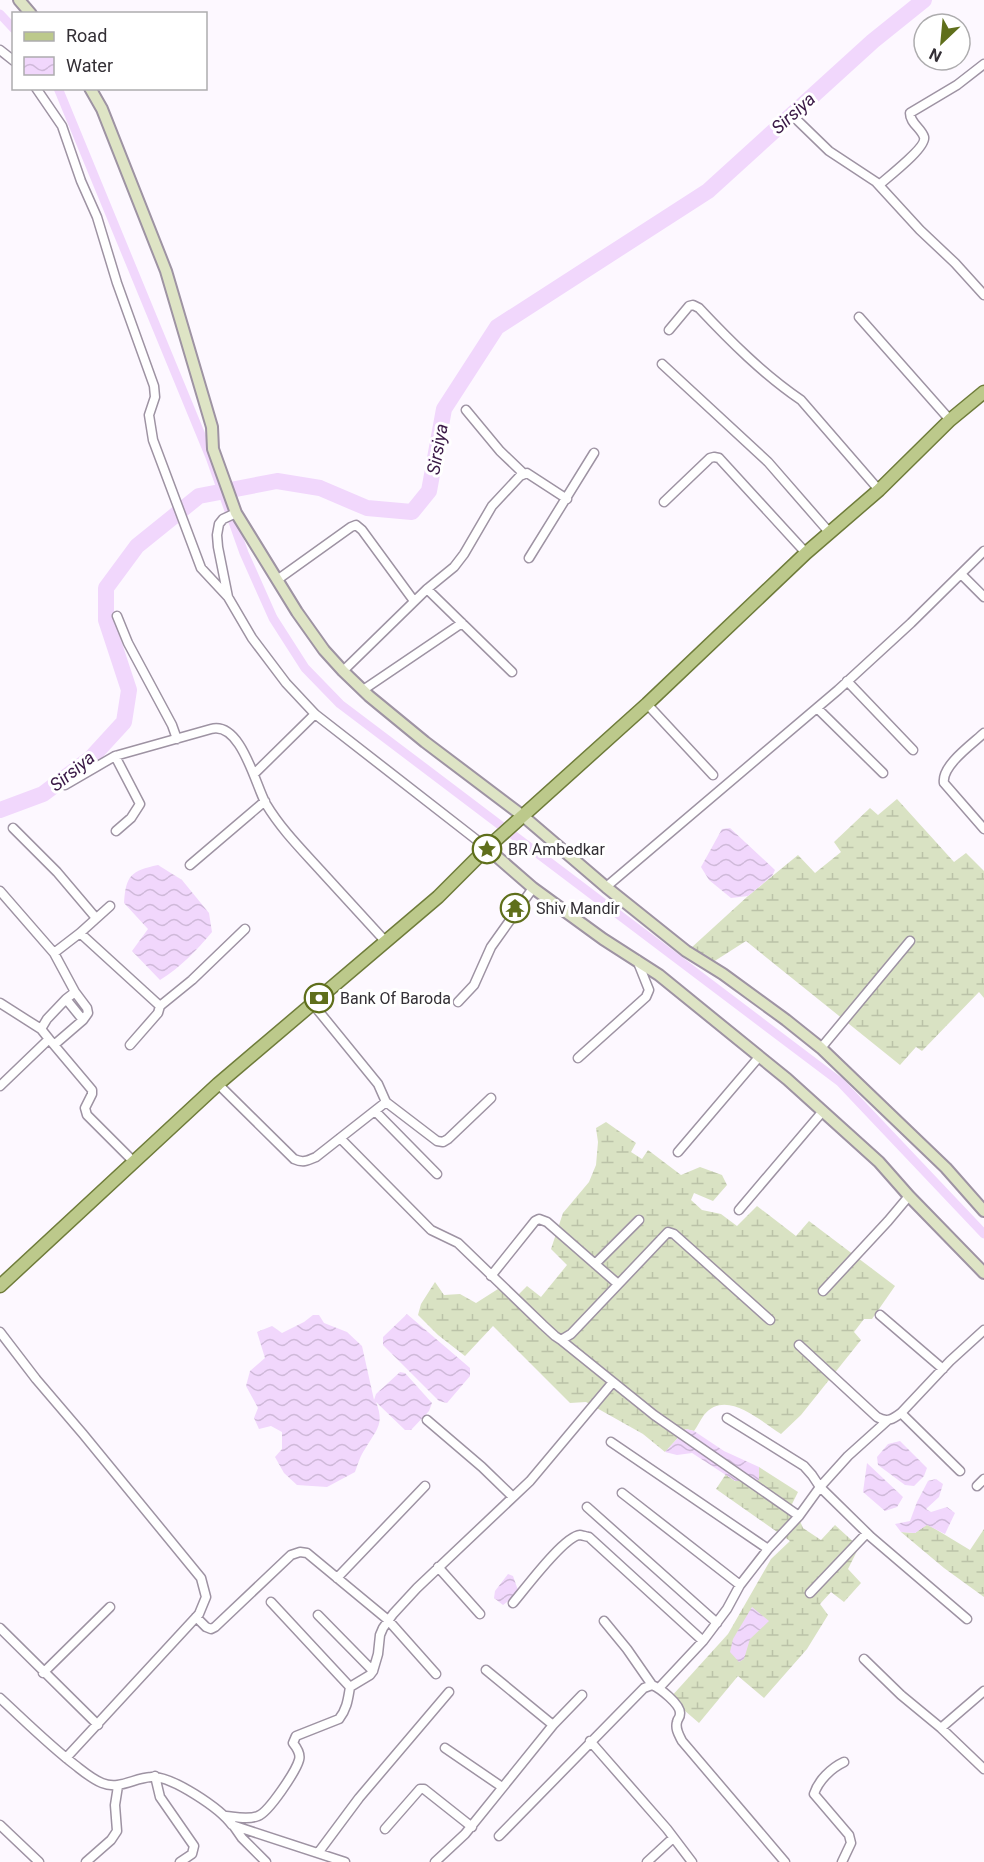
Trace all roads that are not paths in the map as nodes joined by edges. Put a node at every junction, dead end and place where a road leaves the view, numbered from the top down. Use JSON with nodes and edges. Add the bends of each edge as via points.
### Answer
{"nodes":[{"id":1,"x":19,"y":0,"type":"edge"},
{"id":2,"x":29,"y":12,"type":"edge"},
{"id":3,"x":0,"y":50,"type":"edge"},
{"id":4,"x":12,"y":59,"type":"edge"},
{"id":5,"x":984,"y":64,"type":"edge"},
{"id":6,"x":37,"y":90,"type":"edge"},
{"id":7,"x":91,"y":90,"type":"edge"},
{"id":8,"x":796,"y":119,"type":"dead end"},
{"id":9,"x":879,"y":185,"type":"junction"},
{"id":10,"x":984,"y":296,"type":"edge"},
{"id":11,"x":859,"y":318,"type":"dead end"},
{"id":12,"x":669,"y":330,"type":"dead end"},
{"id":13,"x":662,"y":364,"type":"dead end"},
{"id":14,"x":984,"y":392,"type":"edge"},
{"id":15,"x":465,"y":410,"type":"dead end"},
{"id":16,"x":950,"y":420,"type":"junction"},
{"id":17,"x":594,"y":453,"type":"dead end"},
{"id":18,"x":523,"y":473,"type":"junction"},
{"id":19,"x":879,"y":490,"type":"junction"},
{"id":20,"x":567,"y":500,"type":"junction"},
{"id":21,"x":664,"y":502,"type":"dead end"},
{"id":22,"x":234,"y":513,"type":"junction"},
{"id":23,"x":830,"y":532,"type":"junction"},
{"id":24,"x":984,"y":551,"type":"edge"},
{"id":25,"x":806,"y":552,"type":"junction"},
{"id":26,"x":529,"y":558,"type":"dead end"},
{"id":27,"x":961,"y":574,"type":"junction"},
{"id":28,"x":277,"y":580,"type":"junction"},
{"id":29,"x":427,"y":589,"type":"junction"},
{"id":30,"x":228,"y":597,"type":"junction"},
{"id":31,"x":984,"y":597,"type":"edge"},
{"id":32,"x":414,"y":601,"type":"junction"},
{"id":33,"x":117,"y":616,"type":"dead end"},
{"id":34,"x":462,"y":623,"type":"junction"},
{"id":35,"x":342,"y":671,"type":"junction"},
{"id":36,"x":512,"y":672,"type":"dead end"},
{"id":37,"x":848,"y":681,"type":"junction"},
{"id":38,"x":363,"y":690,"type":"junction"},
{"id":39,"x":647,"y":704,"type":"junction"},
{"id":40,"x":817,"y":708,"type":"junction"},
{"id":41,"x":315,"y":714,"type":"junction"},
{"id":42,"x":984,"y":733,"type":"edge"},
{"id":43,"x":177,"y":739,"type":"junction"},
{"id":44,"x":913,"y":750,"type":"dead end"},
{"id":45,"x":115,"y":756,"type":"junction"},
{"id":46,"x":883,"y":773,"type":"dead end"},
{"id":47,"x":254,"y":774,"type":"junction"},
{"id":48,"x":713,"y":775,"type":"dead end"},
{"id":49,"x":65,"y":785,"type":"dead end"},
{"id":50,"x":265,"y":801,"type":"junction"},
{"id":51,"x":519,"y":819,"type":"junction"},
{"id":52,"x":13,"y":828,"type":"dead end"},
{"id":53,"x":984,"y":829,"type":"edge"},
{"id":54,"x":116,"y":831,"type":"dead end"},
{"id":55,"x":487,"y":848,"type":"junction"},
{"id":56,"x":190,"y":865,"type":"dead end"},
{"id":57,"x":606,"y":887,"type":"junction"},
{"id":58,"x":533,"y":888,"type":"junction"},
{"id":59,"x":0,"y":891,"type":"edge"},
{"id":60,"x":110,"y":906,"type":"dead end"},
{"id":61,"x":96,"y":918,"type":"junction"},
{"id":62,"x":245,"y":929,"type":"dead end"},
{"id":63,"x":80,"y":933,"type":"junction"},
{"id":64,"x":910,"y":941,"type":"dead end"},
{"id":65,"x":386,"y":942,"type":"junction"},
{"id":66,"x":54,"y":953,"type":"junction"},
{"id":67,"x":636,"y":959,"type":"junction"},
{"id":68,"x":75,"y":992,"type":"junction"},
{"id":69,"x":66,"y":999,"type":"junction"},
{"id":70,"x":458,"y":1002,"type":"dead end"},
{"id":71,"x":0,"y":1003,"type":"edge"},
{"id":72,"x":312,"y":1003,"type":"junction"},
{"id":73,"x":160,"y":1006,"type":"junction"},
{"id":74,"x":83,"y":1020,"type":"junction"},
{"id":75,"x":41,"y":1029,"type":"junction"},
{"id":76,"x":52,"y":1042,"type":"junction"},
{"id":77,"x":130,"y":1045,"type":"dead end"},
{"id":78,"x":821,"y":1048,"type":"junction"},
{"id":79,"x":759,"y":1057,"type":"junction"},
{"id":80,"x":578,"y":1058,"type":"dead end"},
{"id":81,"x":218,"y":1084,"type":"junction"},
{"id":82,"x":0,"y":1086,"type":"edge"},
{"id":83,"x":491,"y":1098,"type":"dead end"},
{"id":84,"x":386,"y":1102,"type":"junction"},
{"id":85,"x":375,"y":1111,"type":"junction"},
{"id":86,"x":823,"y":1111,"type":"junction"},
{"id":87,"x":340,"y":1138,"type":"junction"},
{"id":88,"x":678,"y":1152,"type":"dead end"},
{"id":89,"x":134,"y":1162,"type":"junction"},
{"id":90,"x":437,"y":1174,"type":"dead end"},
{"id":91,"x":909,"y":1196,"type":"junction"},
{"id":92,"x":739,"y":1210,"type":"dead end"},
{"id":93,"x":984,"y":1211,"type":"edge"},
{"id":94,"x":639,"y":1220,"type":"dead end"},
{"id":95,"x":596,"y":1264,"type":"junction"},
{"id":96,"x":984,"y":1273,"type":"edge"},
{"id":97,"x":491,"y":1276,"type":"junction"},
{"id":98,"x":618,"y":1284,"type":"junction"},
{"id":99,"x":0,"y":1286,"type":"edge"},
{"id":100,"x":823,"y":1291,"type":"dead end"},
{"id":101,"x":880,"y":1315,"type":"dead end"},
{"id":102,"x":770,"y":1320,"type":"dead end"},
{"id":103,"x":984,"y":1330,"type":"edge"},
{"id":104,"x":0,"y":1332,"type":"edge"},
{"id":105,"x":561,"y":1340,"type":"junction"},
{"id":106,"x":799,"y":1345,"type":"dead end"},
{"id":107,"x":943,"y":1369,"type":"junction"},
{"id":108,"x":613,"y":1382,"type":"junction"},
{"id":109,"x":901,"y":1413,"type":"junction"},
{"id":110,"x":727,"y":1418,"type":"dead end"},
{"id":111,"x":427,"y":1420,"type":"dead end"},
{"id":112,"x":888,"y":1420,"type":"junction"},
{"id":113,"x":611,"y":1442,"type":"dead end"},
{"id":114,"x":960,"y":1471,"type":"dead end"},
{"id":115,"x":984,"y":1479,"type":"edge"},
{"id":116,"x":425,"y":1486,"type":"dead end"},
{"id":117,"x":977,"y":1486,"type":"dead end"},
{"id":118,"x":820,"y":1487,"type":"junction"},
{"id":119,"x":622,"y":1493,"type":"dead end"},
{"id":120,"x":513,"y":1497,"type":"junction"},
{"id":121,"x":587,"y":1507,"type":"dead end"},
{"id":122,"x":799,"y":1516,"type":"junction"},
{"id":123,"x":867,"y":1533,"type":"junction"},
{"id":124,"x":768,"y":1548,"type":"junction"},
{"id":125,"x":438,"y":1567,"type":"junction"},
{"id":126,"x":337,"y":1578,"type":"junction"},
{"id":127,"x":740,"y":1585,"type":"junction"},
{"id":128,"x":810,"y":1593,"type":"dead end"},
{"id":129,"x":271,"y":1602,"type":"dead end"},
{"id":130,"x":513,"y":1603,"type":"dead end"},
{"id":131,"x":110,"y":1607,"type":"dead end"},
{"id":132,"x":480,"y":1614,"type":"dead end"},
{"id":133,"x":318,"y":1615,"type":"dead end"},
{"id":134,"x":196,"y":1617,"type":"junction"},
{"id":135,"x":967,"y":1619,"type":"dead end"},
{"id":136,"x":388,"y":1620,"type":"junction"},
{"id":137,"x":604,"y":1620,"type":"dead end"},
{"id":138,"x":717,"y":1623,"type":"junction"},
{"id":139,"x":2,"y":1633,"type":"edge"},
{"id":140,"x":703,"y":1641,"type":"junction"},
{"id":141,"x":864,"y":1659,"type":"dead end"},
{"id":142,"x":486,"y":1670,"type":"dead end"},
{"id":143,"x":373,"y":1671,"type":"junction"},
{"id":144,"x":43,"y":1673,"type":"junction"},
{"id":145,"x":436,"y":1674,"type":"dead end"},
{"id":146,"x":350,"y":1687,"type":"junction"},
{"id":147,"x":656,"y":1687,"type":"junction"},
{"id":148,"x":984,"y":1691,"type":"edge"},
{"id":149,"x":449,"y":1692,"type":"dead end"},
{"id":150,"x":582,"y":1695,"type":"dead end"},
{"id":151,"x":0,"y":1698,"type":"edge"},
{"id":152,"x":98,"y":1725,"type":"junction"},
{"id":153,"x":553,"y":1725,"type":"junction"},
{"id":154,"x":941,"y":1728,"type":"junction"},
{"id":155,"x":590,"y":1741,"type":"junction"},
{"id":156,"x":445,"y":1748,"type":"dead end"},
{"id":157,"x":66,"y":1758,"type":"junction"},
{"id":158,"x":844,"y":1762,"type":"dead end"},
{"id":159,"x":984,"y":1769,"type":"edge"},
{"id":160,"x":155,"y":1776,"type":"junction"},
{"id":161,"x":118,"y":1786,"type":"junction"},
{"id":162,"x":502,"y":1787,"type":"junction"},
{"id":163,"x":226,"y":1816,"type":"junction"},
{"id":164,"x":0,"y":1825,"type":"edge"},
{"id":165,"x":232,"y":1825,"type":"junction"},
{"id":166,"x":472,"y":1827,"type":"junction"},
{"id":167,"x":385,"y":1829,"type":"dead end"},
{"id":168,"x":499,"y":1836,"type":"dead end"},
{"id":169,"x":674,"y":1838,"type":"junction"},
{"id":170,"x":318,"y":1853,"type":"junction"},
{"id":171,"x":39,"y":1862,"type":"edge"},
{"id":172,"x":86,"y":1862,"type":"edge"},
{"id":173,"x":180,"y":1862,"type":"edge"},
{"id":174,"x":266,"y":1862,"type":"edge"},
{"id":175,"x":345,"y":1862,"type":"edge"},
{"id":176,"x":435,"y":1862,"type":"edge"},
{"id":177,"x":647,"y":1862,"type":"edge"},
{"id":178,"x":692,"y":1862,"type":"edge"},
{"id":179,"x":785,"y":1862,"type":"edge"},
{"id":180,"x":843,"y":1862,"type":"edge"}],
"edges":[{"from":1,"to":2,"type":"street"},
{"from":3,"to":4,"type":"street"},
{"from":5,"to":9,"type":"street","via":[[913,110],[910,115],[924,141]]},
{"from":6,"to":30,"type":"street","via":[[62,126],[97,217],[154,386],[149,415],[153,440],[187,532],[201,568]]},
{"from":7,"to":22,"type":"street","via":[[166,271]]},
{"from":8,"to":9,"type":"street","via":[[830,151]]},
{"from":9,"to":10,"type":"street"},
{"from":11,"to":16,"type":"street"},
{"from":12,"to":19,"type":"street","via":[[689,306],[699,308],[731,342],[801,400]]},
{"from":13,"to":23,"type":"street","via":[[768,462]]},
{"from":14,"to":16,"type":"main road"},
{"from":15,"to":18,"type":"street"},
{"from":16,"to":19,"type":"main road"},
{"from":17,"to":20,"type":"street"},
{"from":18,"to":20,"type":"street"},
{"from":18,"to":29,"type":"street","via":[[492,506],[454,567]]},
{"from":19,"to":23,"type":"main road"},
{"from":20,"to":26,"type":"street"},
{"from":21,"to":25,"type":"street","via":[[710,458],[719,458]]},
{"from":22,"to":28,"type":"street"},
{"from":22,"to":30,"type":"street","via":[[219,524],[217,535]]},
{"from":23,"to":25,"type":"main road"},
{"from":24,"to":27,"type":"street"},
{"from":25,"to":39,"type":"main road"},
{"from":27,"to":31,"type":"street"},
{"from":27,"to":37,"type":"street"},
{"from":28,"to":32,"type":"street","via":[[356,525]]},
{"from":28,"to":35,"type":"street"},
{"from":29,"to":32,"type":"street"},
{"from":29,"to":34,"type":"street"},
{"from":30,"to":41,"type":"street","via":[[252,639]]},
{"from":32,"to":35,"type":"street"},
{"from":33,"to":43,"type":"street"},
{"from":34,"to":36,"type":"street"},
{"from":34,"to":38,"type":"street"},
{"from":35,"to":38,"type":"street"},
{"from":37,"to":40,"type":"street"},
{"from":37,"to":44,"type":"street"},
{"from":38,"to":51,"type":"street"},
{"from":39,"to":48,"type":"street"},
{"from":39,"to":51,"type":"main road"},
{"from":40,"to":46,"type":"street"},
{"from":40,"to":57,"type":"street"},
{"from":41,"to":47,"type":"street"},
{"from":41,"to":55,"type":"street"},
{"from":42,"to":53,"type":"street","via":[[949,765],[943,777]]},
{"from":43,"to":45,"type":"street"},
{"from":43,"to":47,"type":"street","via":[[222,728],[233,736]]},
{"from":45,"to":49,"type":"street"},
{"from":45,"to":54,"type":"street","via":[[140,804]]},
{"from":47,"to":50,"type":"street"},
{"from":50,"to":56,"type":"street"},
{"from":50,"to":65,"type":"street","via":[[284,831]]},
{"from":51,"to":55,"type":"main road"},
{"from":51,"to":57,"type":"street"},
{"from":52,"to":61,"type":"street"},
{"from":55,"to":58,"type":"street"},
{"from":55,"to":65,"type":"main road"},
{"from":57,"to":78,"type":"street","via":[[686,951]]},
{"from":58,"to":67,"type":"street"},
{"from":58,"to":70,"type":"street","via":[[491,948],[474,985]]},
{"from":59,"to":66,"type":"street"},
{"from":60,"to":61,"type":"street"},
{"from":61,"to":63,"type":"street"},
{"from":62,"to":73,"type":"street"},
{"from":63,"to":66,"type":"street"},
{"from":63,"to":73,"type":"street"},
{"from":64,"to":78,"type":"street"},
{"from":65,"to":72,"type":"main road"},
{"from":66,"to":68,"type":"street"},
{"from":67,"to":79,"type":"street"},
{"from":67,"to":80,"type":"street","via":[[649,990],[646,997]]},
{"from":68,"to":69,"type":"street"},
{"from":68,"to":74,"type":"street","via":[[87,1008]]},
{"from":69,"to":74,"type":"street"},
{"from":69,"to":75,"type":"street"},
{"from":71,"to":75,"type":"street"},
{"from":72,"to":81,"type":"main road"},
{"from":72,"to":84,"type":"street","via":[[378,1084]]},
{"from":73,"to":77,"type":"street"},
{"from":74,"to":76,"type":"street"},
{"from":75,"to":76,"type":"street"},
{"from":76,"to":82,"type":"street"},
{"from":76,"to":89,"type":"street","via":[[92,1090],[85,1108],[87,1115]]},
{"from":78,"to":93,"type":"street","via":[[938,1160]]},
{"from":79,"to":86,"type":"street"},
{"from":79,"to":88,"type":"street"},
{"from":81,"to":87,"type":"street","via":[[294,1159],[307,1162]]},
{"from":81,"to":89,"type":"main road"},
{"from":83,"to":84,"type":"street","via":[[443,1142]]},
{"from":84,"to":85,"type":"street"},
{"from":85,"to":87,"type":"street"},
{"from":85,"to":90,"type":"street"},
{"from":86,"to":91,"type":"street","via":[[879,1162]]},
{"from":86,"to":92,"type":"street"},
{"from":87,"to":97,"type":"street","via":[[431,1230],[458,1243]]},
{"from":89,"to":99,"type":"main road"},
{"from":91,"to":96,"type":"street"},
{"from":91,"to":100,"type":"street"},
{"from":94,"to":95,"type":"street"},
{"from":95,"to":97,"type":"street","via":[[539,1219]]},
{"from":95,"to":98,"type":"street"},
{"from":97,"to":105,"type":"street"},
{"from":98,"to":102,"type":"street","via":[[671,1232]]},
{"from":98,"to":105,"type":"street"},
{"from":101,"to":107,"type":"street"},
{"from":103,"to":107,"type":"street"},
{"from":104,"to":134,"type":"street","via":[[201,1578],[206,1597]]},
{"from":105,"to":108,"type":"street"},
{"from":106,"to":112,"type":"street","via":[[877,1417]]},
{"from":107,"to":109,"type":"street"},
{"from":108,"to":120,"type":"street"},
{"from":108,"to":122,"type":"street"},
{"from":109,"to":112,"type":"street"},
{"from":109,"to":114,"type":"street"},
{"from":110,"to":118,"type":"street","via":[[804,1466]]},
{"from":111,"to":120,"type":"street"},
{"from":112,"to":118,"type":"street"},
{"from":113,"to":124,"type":"street"},
{"from":115,"to":117,"type":"street"},
{"from":116,"to":126,"type":"street"},
{"from":118,"to":122,"type":"street"},
{"from":118,"to":123,"type":"street"},
{"from":119,"to":127,"type":"street"},
{"from":120,"to":125,"type":"street"},
{"from":121,"to":138,"type":"street"},
{"from":122,"to":124,"type":"street"},
{"from":123,"to":128,"type":"street"},
{"from":123,"to":135,"type":"street"},
{"from":124,"to":127,"type":"street"},
{"from":125,"to":132,"type":"street"},
{"from":125,"to":136,"type":"street"},
{"from":126,"to":134,"type":"street","via":[[307,1553],[300,1552],[291,1555],[215,1627],[206,1627]]},
{"from":126,"to":136,"type":"street"},
{"from":127,"to":138,"type":"street"},
{"from":129,"to":146,"type":"street"},
{"from":130,"to":140,"type":"street","via":[[561,1547],[580,1535],[589,1537]]},
{"from":131,"to":144,"type":"street"},
{"from":133,"to":143,"type":"street"},
{"from":134,"to":152,"type":"street"},
{"from":136,"to":143,"type":"street","via":[[380,1635]]},
{"from":136,"to":145,"type":"street"},
{"from":137,"to":147,"type":"street"},
{"from":138,"to":140,"type":"street"},
{"from":139,"to":144,"type":"street"},
{"from":140,"to":147,"type":"street"},
{"from":141,"to":154,"type":"street"},
{"from":142,"to":153,"type":"street"},
{"from":143,"to":146,"type":"street"},
{"from":144,"to":152,"type":"street"},
{"from":146,"to":163,"type":"street","via":[[347,1708],[339,1719],[296,1736],[293,1743],[300,1759],[269,1808],[257,1816]]},
{"from":147,"to":155,"type":"street","via":[[644,1688]]},
{"from":147,"to":179,"type":"street","via":[[680,1711],[676,1729],[682,1741]]},
{"from":148,"to":154,"type":"street"},
{"from":149,"to":170,"type":"street"},
{"from":150,"to":153,"type":"street"},
{"from":151,"to":157,"type":"street"},
{"from":152,"to":157,"type":"street"},
{"from":153,"to":162,"type":"street"},
{"from":154,"to":159,"type":"street"},
{"from":155,"to":168,"type":"street"},
{"from":155,"to":169,"type":"street"},
{"from":156,"to":162,"type":"street"},
{"from":157,"to":161,"type":"street","via":[[95,1780]]},
{"from":158,"to":180,"type":"street","via":[[821,1781],[814,1794],[849,1835],[851,1843]]},
{"from":160,"to":161,"type":"street"},
{"from":160,"to":163,"type":"street","via":[[185,1789]]},
{"from":160,"to":173,"type":"street","via":[[160,1797],[194,1846],[192,1854]]},
{"from":161,"to":172,"type":"street","via":[[117,1831]]},
{"from":162,"to":166,"type":"street"},
{"from":163,"to":165,"type":"street"},
{"from":164,"to":171,"type":"street"},
{"from":165,"to":170,"type":"street"},
{"from":165,"to":174,"type":"street"},
{"from":166,"to":167,"type":"street","via":[[420,1789]]},
{"from":166,"to":176,"type":"street"},
{"from":169,"to":177,"type":"street"},
{"from":169,"to":178,"type":"street"},
{"from":170,"to":175,"type":"street"}]}
